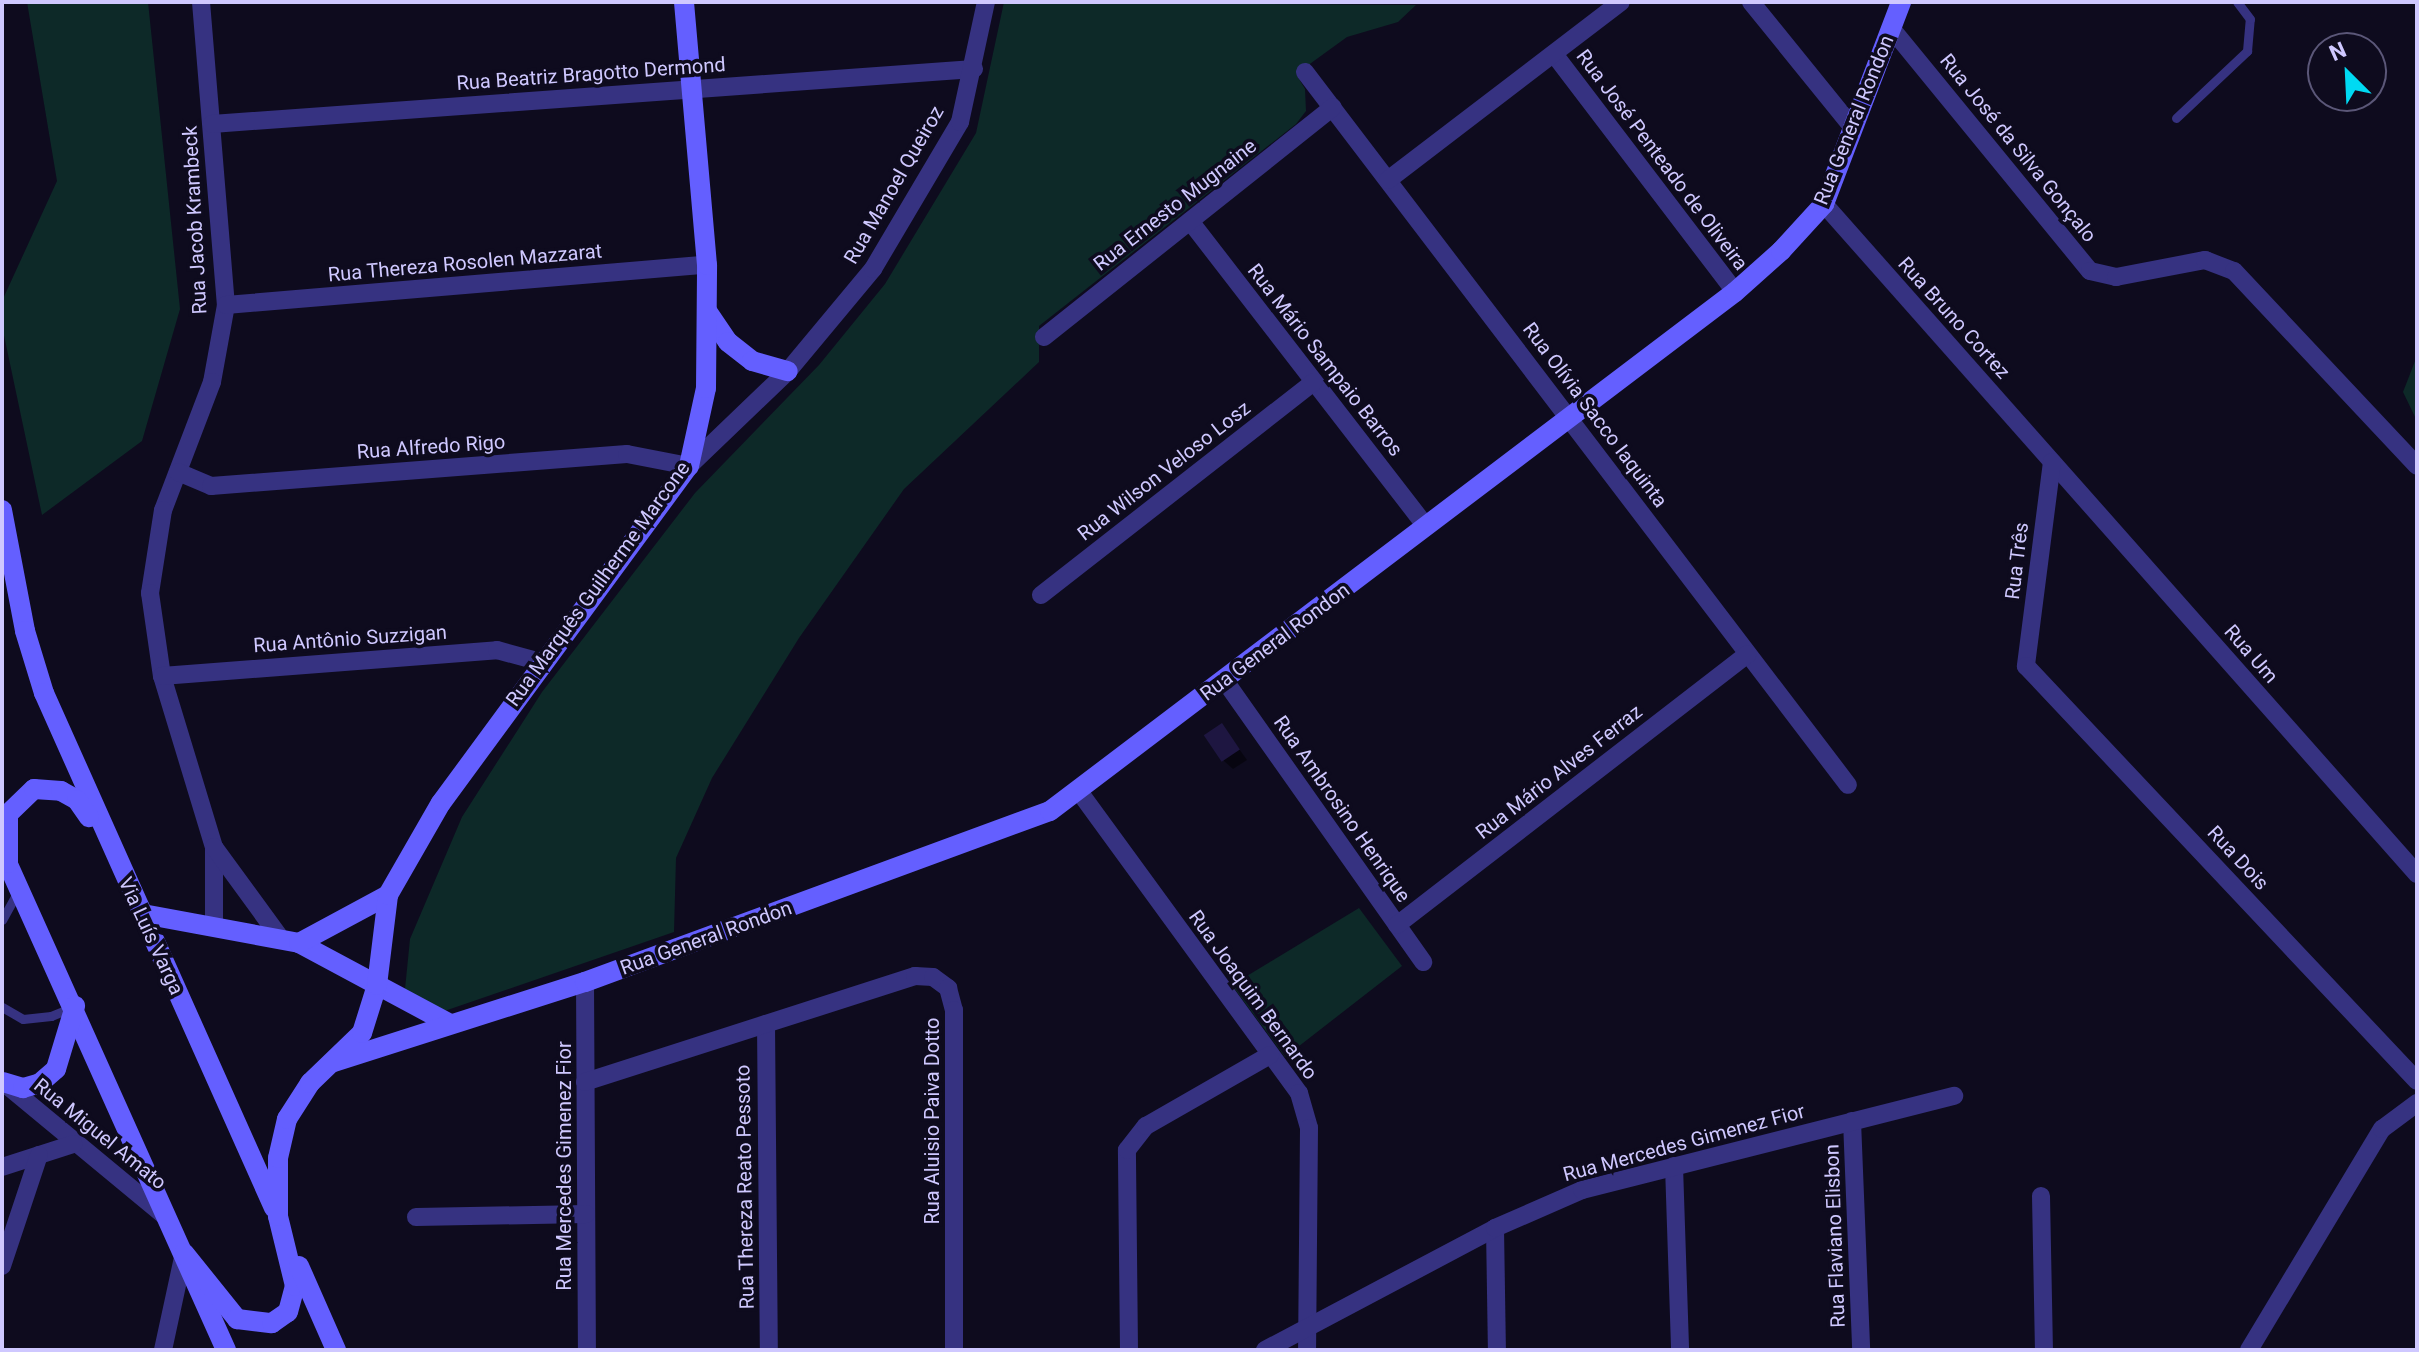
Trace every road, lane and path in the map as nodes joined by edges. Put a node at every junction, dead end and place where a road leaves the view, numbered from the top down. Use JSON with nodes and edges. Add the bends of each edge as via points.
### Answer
{"nodes":[{"id":1,"x":201,"y":2,"type":"edge"},
{"id":2,"x":684,"y":2,"type":"edge"},
{"id":3,"x":986,"y":2,"type":"edge"},
{"id":4,"x":1621,"y":2,"type":"edge"},
{"id":5,"x":1751,"y":2,"type":"edge"},
{"id":6,"x":1901,"y":2,"type":"edge"},
{"id":7,"x":2237,"y":2,"type":"edge"},
{"id":8,"x":1891,"y":28,"type":"junction"},
{"id":9,"x":1554,"y":54,"type":"junction"},
{"id":10,"x":974,"y":69,"type":"junction"},
{"id":11,"x":1305,"y":72,"type":"dead end"},
{"id":12,"x":692,"y":89,"type":"junction"},
{"id":13,"x":1333,"y":107,"type":"junction"},
{"id":14,"x":2176,"y":118,"type":"dead end"},
{"id":15,"x":212,"y":124,"type":"junction"},
{"id":16,"x":1853,"y":128,"type":"junction"},
{"id":17,"x":1388,"y":180,"type":"junction"},
{"id":18,"x":1824,"y":204,"type":"junction"},
{"id":19,"x":1190,"y":221,"type":"junction"},
{"id":20,"x":707,"y":265,"type":"junction"},
{"id":21,"x":1735,"y":292,"type":"junction"},
{"id":22,"x":226,"y":305,"type":"junction"},
{"id":23,"x":707,"y":311,"type":"junction"},
{"id":24,"x":1044,"y":337,"type":"dead end"},
{"id":25,"x":788,"y":371,"type":"junction"},
{"id":26,"x":1314,"y":382,"type":"junction"},
{"id":27,"x":1569,"y":418,"type":"junction"},
{"id":28,"x":2052,"y":462,"type":"junction"},
{"id":29,"x":689,"y":466,"type":"junction"},
{"id":30,"x":2417,"y":466,"type":"edge"},
{"id":31,"x":178,"y":472,"type":"junction"},
{"id":32,"x":2,"y":510,"type":"edge"},
{"id":33,"x":1426,"y":526,"type":"junction"},
{"id":34,"x":1041,"y":595,"type":"dead end"},
{"id":35,"x":1748,"y":654,"type":"junction"},
{"id":36,"x":541,"y":662,"type":"junction"},
{"id":37,"x":2026,"y":666,"type":"joint"},
{"id":38,"x":162,"y":676,"type":"junction"},
{"id":39,"x":1225,"y":681,"type":"junction"},
{"id":40,"x":1848,"y":785,"type":"dead end"},
{"id":41,"x":1078,"y":790,"type":"junction"},
{"id":42,"x":106,"y":840,"type":"junction"},
{"id":43,"x":214,"y":847,"type":"junction"},
{"id":44,"x":5,"y":857,"type":"edge"},
{"id":45,"x":2417,"y":874,"type":"edge"},
{"id":46,"x":19,"y":888,"type":"junction"},
{"id":47,"x":388,"y":895,"type":"junction"},
{"id":48,"x":143,"y":914,"type":"junction"},
{"id":49,"x":2,"y":920,"type":"edge"},
{"id":50,"x":1397,"y":925,"type":"junction"},
{"id":51,"x":214,"y":926,"type":"junction"},
{"id":52,"x":289,"y":939,"type":"junction"},
{"id":53,"x":1423,"y":962,"type":"dead end"},
{"id":54,"x":585,"y":982,"type":"junction"},
{"id":55,"x":377,"y":985,"type":"junction"},
{"id":56,"x":75,"y":1006,"type":"junction"},
{"id":57,"x":2,"y":1007,"type":"edge"},
{"id":58,"x":448,"y":1023,"type":"junction"},
{"id":59,"x":766,"y":1024,"type":"junction"},
{"id":60,"x":1270,"y":1055,"type":"junction"},
{"id":61,"x":334,"y":1062,"type":"junction"},
{"id":62,"x":2,"y":1081,"type":"edge"},
{"id":63,"x":2417,"y":1081,"type":"edge"},
{"id":64,"x":585,"y":1082,"type":"junction"},
{"id":65,"x":1954,"y":1096,"type":"dead end"},
{"id":66,"x":2417,"y":1103,"type":"edge"},
{"id":67,"x":1852,"y":1121,"type":"junction"},
{"id":68,"x":73,"y":1144,"type":"junction"},
{"id":69,"x":39,"y":1155,"type":"junction"},
{"id":70,"x":1674,"y":1166,"type":"junction"},
{"id":71,"x":2,"y":1167,"type":"edge"},
{"id":72,"x":2041,"y":1196,"type":"dead end"},
{"id":73,"x":586,"y":1214,"type":"junction"},
{"id":74,"x":278,"y":1216,"type":"junction"},
{"id":75,"x":416,"y":1217,"type":"dead end"},
{"id":76,"x":171,"y":1220,"type":"junction"},
{"id":77,"x":1495,"y":1228,"type":"junction"},
{"id":78,"x":184,"y":1253,"type":"junction"},
{"id":79,"x":2,"y":1266,"type":"edge"},
{"id":80,"x":1306,"y":1326,"type":"junction"},
{"id":81,"x":163,"y":1350,"type":"edge"},
{"id":82,"x":226,"y":1350,"type":"edge"},
{"id":83,"x":336,"y":1350,"type":"edge"},
{"id":84,"x":587,"y":1350,"type":"edge"},
{"id":85,"x":769,"y":1350,"type":"edge"},
{"id":86,"x":954,"y":1350,"type":"edge"},
{"id":87,"x":1129,"y":1350,"type":"edge"},
{"id":88,"x":1265,"y":1350,"type":"edge"},
{"id":89,"x":1307,"y":1350,"type":"edge"},
{"id":90,"x":1497,"y":1350,"type":"edge"},
{"id":91,"x":1680,"y":1350,"type":"edge"},
{"id":92,"x":1861,"y":1350,"type":"edge"},
{"id":93,"x":2044,"y":1350,"type":"edge"},
{"id":94,"x":2249,"y":1350,"type":"edge"}],
"edges":[{"from":1,"to":15,"type":"street","name":"Rua Jacob Krambeck"},
{"from":2,"to":12,"type":"street","name":"Rua Marquês Guilherme Marcone"},
{"from":3,"to":10,"type":"street","name":"Rua Manoel Queiroz"},
{"from":4,"to":9,"type":"street"},
{"from":5,"to":16,"type":"street"},
{"from":6,"to":8,"type":"street","name":"Rua General Rondon"},
{"from":7,"to":14,"type":"lane","via":[[2250,19],[2247,51]]},
{"from":8,"to":16,"type":"street","name":"Rua General Rondon"},
{"from":8,"to":30,"type":"street","name":"Rua José da Silva Gonçalo","via":[[2090,271],[2116,277],[2205,260],[2234,271]]},
{"from":9,"to":17,"type":"street"},
{"from":9,"to":21,"type":"street","name":"Rua José Penteado de Oliveira"},
{"from":10,"to":12,"type":"street","name":"Rua Beatriz Bragotto Dermond"},
{"from":10,"to":25,"type":"street","name":"Rua Manoel Queiroz","via":[[960,122],[873,269]]},
{"from":11,"to":13,"type":"street","name":"Rua Olívia Sacco Iaquinta"},
{"from":12,"to":15,"type":"street","name":"Rua Beatriz Bragotto Dermond"},
{"from":12,"to":20,"type":"street","name":"Rua Marquês Guilherme Marcone"},
{"from":13,"to":17,"type":"street","name":"Rua Olívia Sacco Iaquinta"},
{"from":13,"to":19,"type":"street","name":"Rua Ernesto Mugnaine"},
{"from":15,"to":22,"type":"street","name":"Rua Jacob Krambeck"},
{"from":16,"to":18,"type":"street","name":"Rua General Rondon"},
{"from":17,"to":27,"type":"street","name":"Rua Olívia Sacco Iaquinta"},
{"from":18,"to":21,"type":"street","name":"Rua General Rondon"},
{"from":18,"to":28,"type":"street","name":"Rua Bruno Cortez"},
{"from":19,"to":24,"type":"street","name":"Rua Ernesto Mugnaine"},
{"from":19,"to":26,"type":"street","name":"Rua Mário Sampaio Barros"},
{"from":20,"to":22,"type":"street","name":"Rua Thereza Rosolen Mazzarat"},
{"from":20,"to":23,"type":"street","name":"Rua Marquês Guilherme Marcone"},
{"from":21,"to":27,"type":"street","name":"Rua General Rondon"},
{"from":22,"to":31,"type":"street","name":"Rua Jacob Krambeck","via":[[212,382]]},
{"from":23,"to":25,"type":"street","via":[[728,342],[752,361]]},
{"from":23,"to":29,"type":"street","name":"Rua Marquês Guilherme Marcone","via":[[706,388]]},
{"from":25,"to":29,"type":"street","name":"Rua Manoel Queiroz"},
{"from":26,"to":33,"type":"street","name":"Rua Mário Sampaio Barros"},
{"from":26,"to":34,"type":"street","name":"Rua Wilson Veloso Losz"},
{"from":27,"to":33,"type":"street","name":"Rua General Rondon"},
{"from":27,"to":35,"type":"street","name":"Rua Olívia Sacco Iaquinta"},
{"from":28,"to":37,"type":"street","name":"Rua Três"},
{"from":28,"to":45,"type":"street","name":"Rua Um"},
{"from":29,"to":31,"type":"street","name":"Rua Alfredo Rigo","via":[[627,454],[211,486]]},
{"from":29,"to":36,"type":"street","name":"Rua Marquês Guilherme Marcone"},
{"from":31,"to":38,"type":"street","name":"Rua Jacob Krambeck","via":[[163,510],[150,593]]},
{"from":32,"to":42,"type":"street","name":"Via Luís Varga","via":[[25,631],[44,693]]},
{"from":33,"to":39,"type":"street","name":"Rua General Rondon"},
{"from":35,"to":40,"type":"street","name":"Rua Olívia Sacco Iaquinta"},
{"from":35,"to":50,"type":"street","name":"Rua Mário Alves Ferraz"},
{"from":36,"to":38,"type":"street","name":"Rua Antônio Suzzigan","via":[[497,650]]},
{"from":36,"to":47,"type":"street","name":"Rua Marquês Guilherme Marcone","via":[[441,803]]},
{"from":37,"to":63,"type":"street","name":"Rua Dois"},
{"from":38,"to":43,"type":"street","name":"Rua Jacob Krambeck"},
{"from":39,"to":41,"type":"street","name":"Rua General Rondon"},
{"from":39,"to":50,"type":"street","name":"Rua Ambrosino Henrique"},
{"from":41,"to":54,"type":"street","name":"Rua General Rondon","via":[[1050,811]]},
{"from":41,"to":60,"type":"street","name":"Rua Joaquim Bernardo"},
{"from":42,"to":44,"type":"street","via":[[77,800],[61,791],[34,789],[8,814]]},
{"from":42,"to":48,"type":"street","name":"Via Luís Varga"},
{"from":43,"to":51,"type":"street","name":"Rua Jacob Krambeck"},
{"from":43,"to":52,"type":"street","name":"Rua Jacob Krambeck"},
{"from":44,"to":46,"type":"street"},
{"from":46,"to":49,"type":"lane"},
{"from":46,"to":56,"type":"street"},
{"from":47,"to":52,"type":"street"},
{"from":47,"to":55,"type":"street","name":"Rua Marquês Guilherme Marcone"},
{"from":48,"to":51,"type":"street"},
{"from":48,"to":74,"type":"street","name":"Via Luís Varga"},
{"from":50,"to":53,"type":"street","name":"Rua Ambrosino Henrique"},
{"from":51,"to":52,"type":"street"},
{"from":52,"to":55,"type":"street"},
{"from":54,"to":58,"type":"street","name":"Rua General Rondon"},
{"from":54,"to":64,"type":"street","name":"Rua Mercedes Gimenez Fior"},
{"from":55,"to":58,"type":"street"},
{"from":55,"to":61,"type":"street","name":"Rua General Rondon","via":[[362,1033]]},
{"from":56,"to":57,"type":"lane","via":[[23,1019]]},
{"from":56,"to":62,"type":"street","via":[[56,1069],[40,1083],[23,1088]]},
{"from":56,"to":76,"type":"street"},
{"from":58,"to":61,"type":"street","name":"Rua General Rondon"},
{"from":59,"to":64,"type":"street","name":"Rua Aluisio Paiva Dotto"},
{"from":59,"to":85,"type":"street","name":"Rua Thereza Reato Pessoto"},
{"from":59,"to":86,"type":"street","name":"Rua Aluisio Paiva Dotto","via":[[915,976],[933,977],[948,988],[954,1010]]},
{"from":60,"to":80,"type":"street","name":"Rua Joaquim Bernardo","via":[[1299,1093],[1309,1128]]},
{"from":60,"to":87,"type":"street","via":[[1146,1126],[1127,1150]]},
{"from":61,"to":74,"type":"street","name":"Rua General Rondon","via":[[310,1083],[287,1119],[278,1158]]},
{"from":62,"to":68,"type":"street","name":"Rua Miguel Amato"},
{"from":64,"to":73,"type":"street","name":"Rua Mercedes Gimenez Fior"},
{"from":65,"to":67,"type":"street","name":"Rua Mercedes Gimenez Fior"},
{"from":66,"to":94,"type":"street","via":[[2382,1129]]},
{"from":67,"to":70,"type":"street","name":"Rua Mercedes Gimenez Fior"},
{"from":67,"to":92,"type":"street","name":"Rua Flaviano Elisbon"},
{"from":68,"to":69,"type":"street"},
{"from":68,"to":76,"type":"street","name":"Rua Miguel Amato"},
{"from":69,"to":71,"type":"street"},
{"from":69,"to":79,"type":"street"},
{"from":70,"to":77,"type":"street","name":"Rua Mercedes Gimenez Fior","via":[[1582,1190]]},
{"from":70,"to":91,"type":"street"},
{"from":72,"to":93,"type":"street"},
{"from":73,"to":75,"type":"street"},
{"from":73,"to":84,"type":"street","name":"Rua Mercedes Gimenez Fior"},
{"from":74,"to":78,"type":"street","via":[[295,1299],[272,1323],[237,1319]]},
{"from":74,"to":83,"type":"street","name":"Via Luís Varga"},
{"from":76,"to":78,"type":"street"},
{"from":77,"to":80,"type":"street","name":"Rua Mercedes Gimenez Fior"},
{"from":77,"to":90,"type":"street"},
{"from":78,"to":81,"type":"street"},
{"from":78,"to":82,"type":"street"},
{"from":80,"to":88,"type":"street","name":"Rua Mercedes Gimenez Fior"},
{"from":80,"to":89,"type":"street","name":"Rua Joaquim Bernardo"}]}
